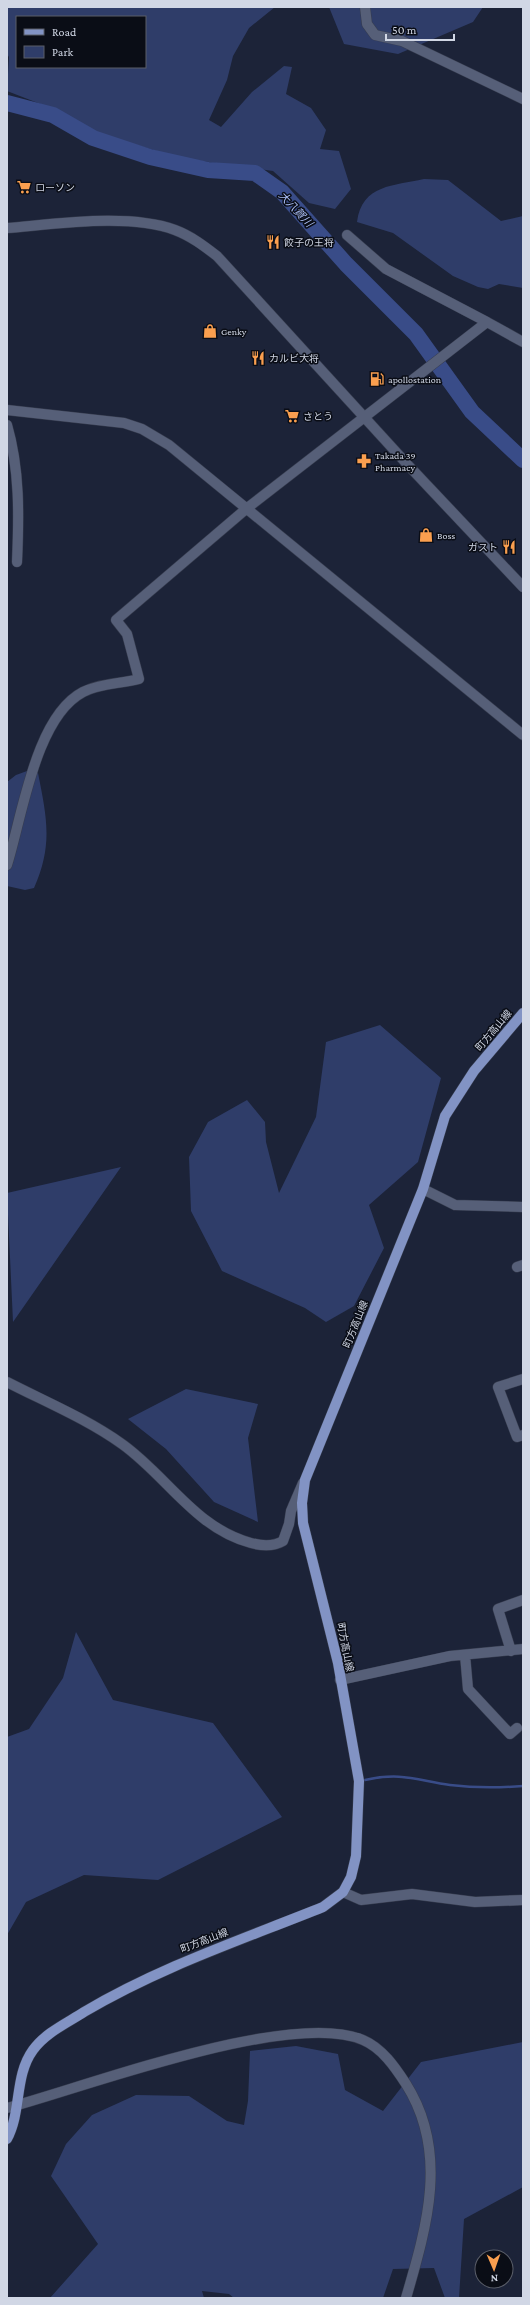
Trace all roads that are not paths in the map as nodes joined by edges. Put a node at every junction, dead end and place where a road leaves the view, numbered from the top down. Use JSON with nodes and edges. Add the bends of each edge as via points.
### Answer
{"nodes":[{"id":1,"x":365,"y":7,"type":"edge"},
{"id":2,"x":523,"y":99,"type":"edge"},
{"id":3,"x":7,"y":228,"type":"edge"},
{"id":4,"x":347,"y":235,"type":"dead end"},
{"id":5,"x":487,"y":322,"type":"junction"},
{"id":6,"x":523,"y":342,"type":"edge"},
{"id":7,"x":7,"y":410,"type":"edge"},
{"id":8,"x":366,"y":417,"type":"junction"},
{"id":9,"x":7,"y":425,"type":"edge"},
{"id":10,"x":246,"y":509,"type":"junction"},
{"id":11,"x":17,"y":562,"type":"dead end"},
{"id":12,"x":523,"y":587,"type":"edge"},
{"id":13,"x":523,"y":735,"type":"edge"},
{"id":14,"x":7,"y":865,"type":"edge"},
{"id":15,"x":523,"y":1013,"type":"edge"},
{"id":16,"x":423,"y":1189,"type":"junction"},
{"id":17,"x":523,"y":1207,"type":"edge"},
{"id":18,"x":523,"y":1379,"type":"edge"},
{"id":19,"x":7,"y":1382,"type":"edge"},
{"id":20,"x":523,"y":1435,"type":"edge"},
{"id":21,"x":305,"y":1480,"type":"junction"},
{"id":22,"x":523,"y":1600,"type":"edge"},
{"id":23,"x":523,"y":1649,"type":"edge"},
{"id":24,"x":511,"y":1651,"type":"junction"},
{"id":25,"x":466,"y":1655,"type":"junction"},
{"id":26,"x":340,"y":1680,"type":"junction"},
{"id":27,"x":517,"y":1728,"type":"dead end"},
{"id":28,"x":343,"y":1892,"type":"junction"},
{"id":29,"x":523,"y":1900,"type":"edge"},
{"id":30,"x":11,"y":2107,"type":"edge"},
{"id":31,"x":7,"y":2139,"type":"edge"},
{"id":32,"x":406,"y":2298,"type":"edge"}],
"edges":[{"from":1,"to":2,"type":"street","via":[[367,24],[375,35],[402,41]]},
{"from":3,"to":8,"type":"street","via":[[131,222],[154,224],[196,240],[217,256]]},
{"from":4,"to":5,"type":"street","via":[[386,269]]},
{"from":5,"to":6,"type":"street"},
{"from":5,"to":8,"type":"street"},
{"from":7,"to":10,"type":"street","via":[[110,421],[142,428],[169,445]]},
{"from":8,"to":10,"type":"street"},
{"from":8,"to":12,"type":"street"},
{"from":9,"to":11,"type":"street","via":[[18,495],[20,524]]},
{"from":10,"to":13,"type":"street"},
{"from":10,"to":14,"type":"street","via":[[116,620],[127,634],[139,679],[93,687],[74,697],[61,711],[30,777]]},
{"from":15,"to":16,"type":"main road","name":"町方高山線","via":[[474,1071],[451,1105],[442,1125]]},
{"from":16,"to":17,"type":"street","via":[[454,1205]]},
{"from":16,"to":21,"type":"main road","name":"町方高山線"},
{"from":18,"to":20,"type":"street","via":[[498,1387],[517,1437]]},
{"from":19,"to":21,"type":"street","via":[[122,1444],[210,1525],[246,1542],[269,1546],[283,1541],[291,1511]]},
{"from":21,"to":26,"type":"main road","name":"町方高山線","via":[[302,1503],[305,1533],[328,1617]]},
{"from":22,"to":24,"type":"street","via":[[498,1608]]},
{"from":23,"to":24,"type":"street"},
{"from":24,"to":25,"type":"street"},
{"from":25,"to":26,"type":"street","via":[[450,1656]]},
{"from":25,"to":27,"type":"street","via":[[468,1689],[510,1734]]},
{"from":26,"to":28,"type":"main road","name":"町方高山線","via":[[359,1788],[356,1856],[348,1885]]},
{"from":28,"to":29,"type":"street","via":[[361,1900],[412,1894],[475,1902]]},
{"from":28,"to":30,"type":"main road","name":"町方高山線","via":[[323,1907],[162,1970],[64,2024],[40,2042],[30,2054]]},
{"from":30,"to":31,"type":"main road","name":"町方高山線","via":[[12,2129]]},
{"from":30,"to":32,"type":"street","via":[[210,2049],[285,2035],[326,2033],[350,2035],[364,2040],[382,2053],[396,2069],[416,2099],[429,2137],[430,2184],[426,2221]]}]}
